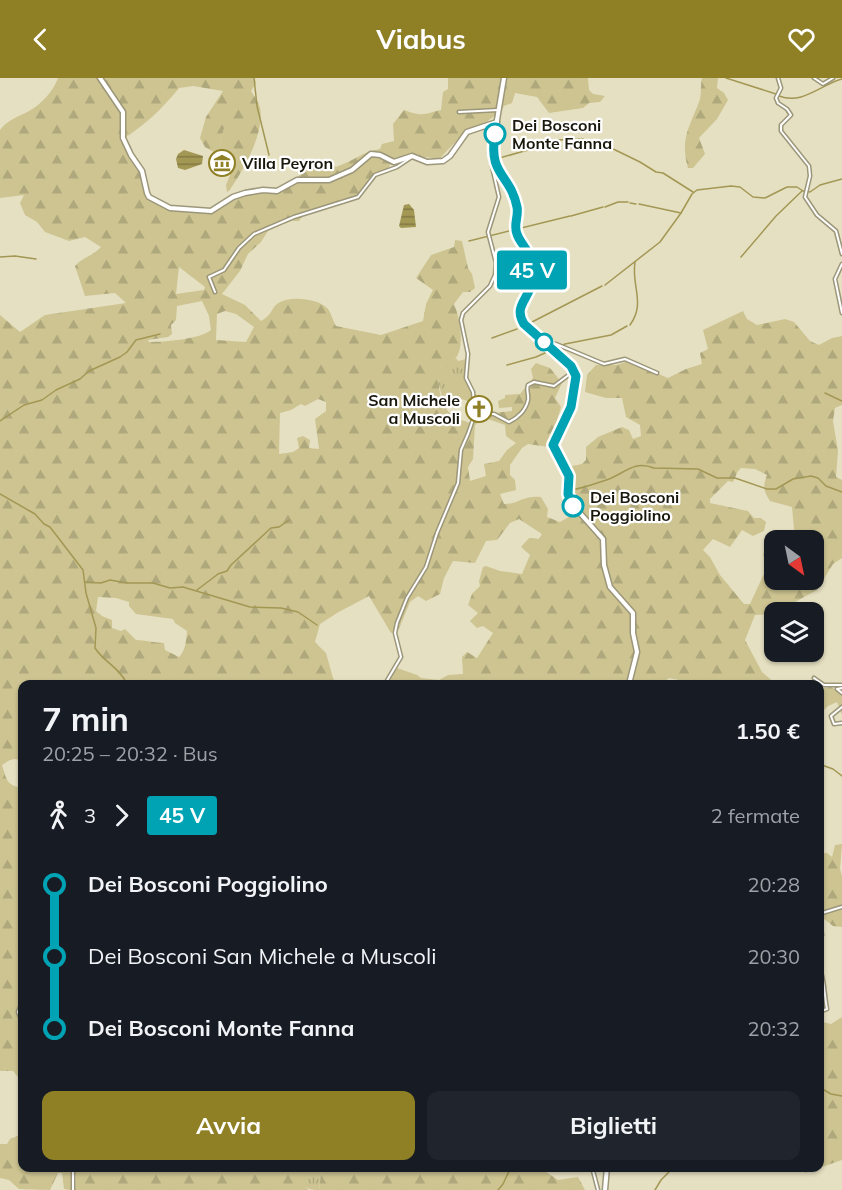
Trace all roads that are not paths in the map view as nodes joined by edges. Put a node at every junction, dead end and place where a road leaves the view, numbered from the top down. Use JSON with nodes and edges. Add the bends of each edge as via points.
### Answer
{"nodes":[{"id":1,"x":100,"y":78,"type":"edge"},
{"id":2,"x":504,"y":78,"type":"edge"},
{"id":3,"x":777,"y":78,"type":"edge"},
{"id":4,"x":814,"y":78,"type":"edge"},
{"id":5,"x":833,"y":78,"type":"edge"},
{"id":6,"x":499,"y":110,"type":"junction"},
{"id":7,"x":459,"y":112,"type":"dead end"},
{"id":8,"x":497,"y":122,"type":"junction"},
{"id":9,"x":492,"y":150,"type":"junction"},
{"id":10,"x":414,"y":156,"type":"junction"},
{"id":11,"x":841,"y":251,"type":"edge"},
{"id":12,"x":842,"y":264,"type":"edge"},
{"id":13,"x":215,"y":292,"type":"dead end"},
{"id":14,"x":842,"y":313,"type":"edge"},
{"id":15,"x":547,"y":345,"type":"junction"},
{"id":16,"x":554,"y":351,"type":"junction"},
{"id":17,"x":657,"y":373,"type":"dead end"},
{"id":18,"x":475,"y":414,"type":"junction"},
{"id":19,"x":814,"y":678,"type":"dead end"},
{"id":20,"x":387,"y":680,"type":"edge"},
{"id":21,"x":631,"y":680,"type":"edge"},
{"id":22,"x":817,"y":680,"type":"edge"},
{"id":23,"x":824,"y":685,"type":"edge"},
{"id":24,"x":842,"y":686,"type":"edge"},
{"id":25,"x":842,"y":693,"type":"edge"},
{"id":26,"x":842,"y":706,"type":"edge"},
{"id":27,"x":842,"y":723,"type":"edge"},
{"id":28,"x":842,"y":908,"type":"edge"},
{"id":29,"x":824,"y":913,"type":"edge"},
{"id":30,"x":824,"y":978,"type":"edge"},
{"id":31,"x":824,"y":994,"type":"edge"},
{"id":32,"x":824,"y":994,"type":"edge"},
{"id":33,"x":824,"y":1010,"type":"edge"},
{"id":34,"x":73,"y":1172,"type":"edge"},
{"id":35,"x":593,"y":1172,"type":"edge"},
{"id":36,"x":606,"y":1172,"type":"edge"},
{"id":37,"x":73,"y":1190,"type":"edge"},
{"id":38,"x":598,"y":1190,"type":"edge"},
{"id":39,"x":604,"y":1190,"type":"edge"}],
"edges":[{"from":1,"to":10,"type":"main road","via":[[123,112],[123,138],[142,171],[149,197],[170,208],[211,211],[245,193],[280,191],[297,180],[332,179],[356,168],[371,154],[394,162]]},
{"from":2,"to":6,"type":"main road"},
{"from":3,"to":11,"type":"street","via":[[781,88],[776,98],[790,115],[781,131],[809,166],[806,200],[836,231]]},
{"from":4,"to":5,"type":"street","via":[[823,84]]},
{"from":6,"to":7,"type":"street"},
{"from":6,"to":8,"type":"main road"},
{"from":8,"to":9,"type":"main road"},
{"from":8,"to":10,"type":"main road","via":[[467,132],[443,161],[428,162]]},
{"from":9,"to":15,"type":"main road","via":[[495,166],[512,190],[518,215],[516,230],[530,257],[531,287],[520,307],[520,316]]},
{"from":9,"to":18,"type":"street","via":[[490,159],[499,197],[488,236],[496,263],[495,275],[461,320],[467,351],[466,378],[473,392]]},
{"from":10,"to":13,"type":"street","via":[[375,175],[358,197],[251,236],[224,270],[208,277]]},
{"from":12,"to":14,"type":"street","via":[[835,279]]},
{"from":15,"to":16,"type":"main road"},
{"from":15,"to":17,"type":"street","via":[[561,346],[600,363],[624,359]]},
{"from":16,"to":18,"type":"street","via":[[570,374],[554,386],[530,383],[528,401],[518,417],[509,422],[494,414]]},
{"from":16,"to":21,"type":"main road","via":[[576,376],[570,410],[554,447],[569,476],[571,503],[603,539],[610,587],[633,613],[637,652]]},
{"from":18,"to":20,"type":"street","via":[[461,450],[458,483],[426,567],[397,623],[395,633],[401,657]]},
{"from":19,"to":22,"type":"street"},
{"from":23,"to":24,"type":"street"},
{"from":24,"to":25,"type":"street","via":[[837,689]]},
{"from":26,"to":27,"type":"street","via":[[831,716],[832,722]]},
{"from":28,"to":29,"type":"street"},
{"from":30,"to":32,"type":"street"},
{"from":31,"to":33,"type":"street"},
{"from":34,"to":37,"type":"street"},
{"from":35,"to":38,"type":"street"},
{"from":36,"to":39,"type":"main road"}]}
